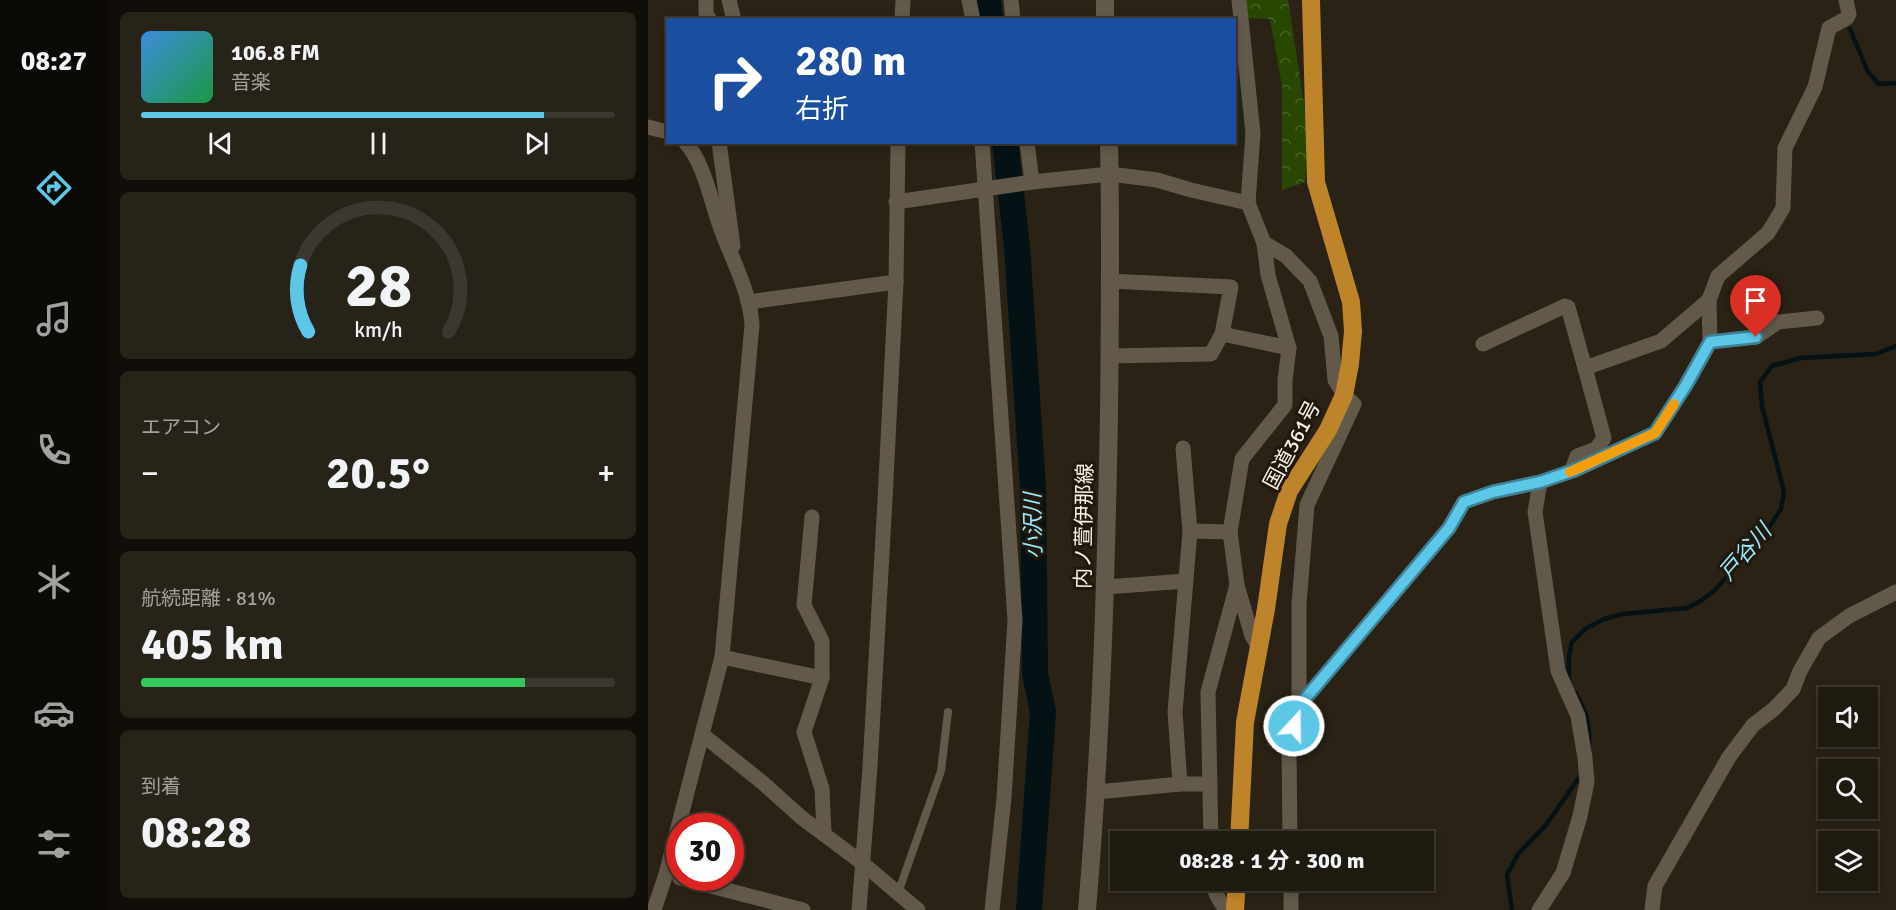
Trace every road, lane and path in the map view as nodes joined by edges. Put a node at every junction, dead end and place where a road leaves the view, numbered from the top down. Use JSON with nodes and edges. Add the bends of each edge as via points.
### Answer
{"nodes":[{"id":1,"x":706,"y":0,"type":"edge"},
{"id":2,"x":729,"y":0,"type":"edge"},
{"id":3,"x":903,"y":0,"type":"edge"},
{"id":4,"x":969,"y":0,"type":"edge"},
{"id":5,"x":1011,"y":0,"type":"edge"},
{"id":6,"x":1105,"y":0,"type":"edge"},
{"id":7,"x":1239,"y":0,"type":"edge"},
{"id":8,"x":1311,"y":0,"type":"edge"},
{"id":9,"x":1846,"y":0,"type":"edge"},
{"id":10,"x":709,"y":18,"type":"edge"},
{"id":11,"x":734,"y":18,"type":"edge"},
{"id":12,"x":902,"y":18,"type":"edge"},
{"id":13,"x":973,"y":18,"type":"edge"},
{"id":14,"x":1013,"y":18,"type":"edge"},
{"id":15,"x":1105,"y":18,"type":"edge"},
{"id":16,"x":1240,"y":62,"type":"edge"},
{"id":17,"x":648,"y":127,"type":"edge"},
{"id":18,"x":666,"y":132,"type":"edge"},
{"id":19,"x":686,"y":144,"type":"edge"},
{"id":20,"x":719,"y":144,"type":"edge"},
{"id":21,"x":898,"y":144,"type":"edge"},
{"id":22,"x":982,"y":144,"type":"edge"},
{"id":23,"x":1027,"y":144,"type":"edge"},
{"id":24,"x":1109,"y":144,"type":"edge"},
{"id":25,"x":1110,"y":174,"type":"junction"},
{"id":26,"x":1030,"y":182,"type":"junction"},
{"id":27,"x":985,"y":189,"type":"junction"},
{"id":28,"x":896,"y":202,"type":"junction"},
{"id":29,"x":1248,"y":203,"type":"junction"},
{"id":30,"x":1264,"y":243,"type":"junction"},
{"id":31,"x":734,"y":259,"type":"junction"},
{"id":32,"x":1110,"y":281,"type":"junction"},
{"id":33,"x":896,"y":282,"type":"junction"},
{"id":34,"x":1709,"y":300,"type":"junction"},
{"id":35,"x":748,"y":302,"type":"junction"},
{"id":36,"x":1817,"y":318,"type":"dead end"},
{"id":37,"x":1222,"y":334,"type":"junction"},
{"id":38,"x":1710,"y":342,"type":"junction"},
{"id":39,"x":1483,"y":344,"type":"dead end"},
{"id":40,"x":1289,"y":348,"type":"junction"},
{"id":41,"x":1110,"y":356,"type":"junction"},
{"id":42,"x":1585,"y":368,"type":"junction"},
{"id":43,"x":1344,"y":395,"type":"junction"},
{"id":44,"x":1183,"y":448,"type":"dead end"},
{"id":45,"x":1575,"y":470,"type":"junction"},
{"id":46,"x":1540,"y":482,"type":"junction"},
{"id":47,"x":812,"y":517,"type":"dead end"},
{"id":48,"x":1190,"y":531,"type":"junction"},
{"id":49,"x":1230,"y":532,"type":"junction"},
{"id":50,"x":1186,"y":581,"type":"junction"},
{"id":51,"x":1237,"y":585,"type":"junction"},
{"id":52,"x":1106,"y":587,"type":"junction"},
{"id":53,"x":1892,"y":598,"type":"edge"},
{"id":54,"x":1258,"y":645,"type":"junction"},
{"id":55,"x":722,"y":657,"type":"junction"},
{"id":56,"x":822,"y":678,"type":"junction"},
{"id":57,"x":1299,"y":706,"type":"junction"},
{"id":58,"x":948,"y":712,"type":"dead end"},
{"id":59,"x":703,"y":735,"type":"junction"},
{"id":60,"x":1180,"y":784,"type":"junction"},
{"id":61,"x":1210,"y":784,"type":"junction"},
{"id":62,"x":1097,"y":792,"type":"junction"},
{"id":63,"x":688,"y":813,"type":"edge"},
{"id":64,"x":1211,"y":831,"type":"edge"},
{"id":65,"x":1240,"y":831,"type":"edge"},
{"id":66,"x":1290,"y":831,"type":"edge"},
{"id":67,"x":824,"y":834,"type":"junction"},
{"id":68,"x":861,"y":862,"type":"junction"},
{"id":69,"x":666,"y":891,"type":"edge"},
{"id":70,"x":731,"y":891,"type":"edge"},
{"id":71,"x":1215,"y":891,"type":"edge"},
{"id":72,"x":1236,"y":891,"type":"edge"},
{"id":73,"x":1291,"y":891,"type":"edge"},
{"id":74,"x":898,"y":893,"type":"junction"},
{"id":75,"x":654,"y":910,"type":"edge"},
{"id":76,"x":803,"y":910,"type":"edge"},
{"id":77,"x":859,"y":910,"type":"edge"},
{"id":78,"x":918,"y":910,"type":"edge"},
{"id":79,"x":992,"y":910,"type":"edge"},
{"id":80,"x":1087,"y":910,"type":"edge"},
{"id":81,"x":1227,"y":910,"type":"edge"},
{"id":82,"x":1235,"y":910,"type":"edge"},
{"id":83,"x":1291,"y":910,"type":"edge"},
{"id":84,"x":1539,"y":910,"type":"edge"},
{"id":85,"x":1652,"y":910,"type":"edge"}],
"edges":[{"from":1,"to":10,"type":"street"},
{"from":2,"to":11,"type":"street"},
{"from":3,"to":12,"type":"street"},
{"from":4,"to":13,"type":"street"},
{"from":5,"to":14,"type":"street"},
{"from":6,"to":15,"type":"main road"},
{"from":7,"to":16,"type":"street"},
{"from":8,"to":43,"type":"highway","name":"国道361号","via":[[1316,182],[1351,302],[1353,331]]},
{"from":9,"to":34,"type":"street","via":[[1849,14],[1829,28],[1815,87],[1785,148],[1783,208],[1768,232],[1718,276]]},
{"from":16,"to":29,"type":"street","via":[[1253,133]]},
{"from":17,"to":18,"type":"street"},
{"from":19,"to":31,"type":"street","via":[[699,165]]},
{"from":20,"to":31,"type":"street"},
{"from":21,"to":28,"type":"street"},
{"from":22,"to":27,"type":"street"},
{"from":23,"to":26,"type":"street"},
{"from":24,"to":25,"type":"main road","name":"内ノ萱伊那線"},
{"from":25,"to":26,"type":"street"},
{"from":25,"to":29,"type":"street","via":[[1158,180]]},
{"from":25,"to":32,"type":"main road","name":"内ノ萱伊那線"},
{"from":26,"to":27,"type":"street"},
{"from":27,"to":28,"type":"street"},
{"from":27,"to":79,"type":"street","via":[[1015,620],[1004,798]]},
{"from":28,"to":33,"type":"street"},
{"from":29,"to":30,"type":"street"},
{"from":30,"to":40,"type":"street","via":[[1268,275]]},
{"from":30,"to":43,"type":"street","via":[[1286,256],[1310,281],[1331,336],[1335,380]]},
{"from":31,"to":35,"type":"street"},
{"from":32,"to":37,"type":"street","via":[[1231,286]]},
{"from":32,"to":41,"type":"main road","name":"内ノ萱伊那線"},
{"from":33,"to":35,"type":"street"},
{"from":33,"to":68,"type":"street","via":[[870,767]]},
{"from":34,"to":38,"type":"street"},
{"from":34,"to":42,"type":"street","via":[[1661,342]]},
{"from":35,"to":55,"type":"street","via":[[752,325]]},
{"from":36,"to":38,"type":"street","via":[[1778,322],[1756,337]]},
{"from":37,"to":40,"type":"street"},
{"from":37,"to":41,"type":"street","via":[[1211,354]]},
{"from":38,"to":45,"type":"street","via":[[1655,433]]},
{"from":39,"to":42,"type":"street","via":[[1564,306],[1568,307]]},
{"from":40,"to":49,"type":"street","via":[[1285,405],[1242,459]]},
{"from":41,"to":52,"type":"main road","name":"内ノ萱伊那線"},
{"from":42,"to":45,"type":"street","via":[[1604,438],[1596,449],[1577,456]]},
{"from":43,"to":54,"type":"highway","name":"国道361号","via":[[1328,430],[1289,491],[1278,524]]},
{"from":43,"to":57,"type":"street","via":[[1354,404],[1307,505],[1299,604]]},
{"from":44,"to":48,"type":"street"},
{"from":45,"to":46,"type":"street"},
{"from":46,"to":57,"type":"street","via":[[1464,502],[1449,528]]},
{"from":46,"to":84,"type":"street","via":[[1535,512],[1558,671],[1578,716],[1587,782],[1563,873]]},
{"from":47,"to":56,"type":"street","via":[[804,604],[822,641]]},
{"from":48,"to":49,"type":"street"},
{"from":48,"to":50,"type":"street"},
{"from":49,"to":51,"type":"street"},
{"from":50,"to":52,"type":"street"},
{"from":50,"to":60,"type":"street","via":[[1175,712]]},
{"from":51,"to":54,"type":"street"},
{"from":51,"to":61,"type":"street","via":[[1208,692]]},
{"from":52,"to":62,"type":"main road","name":"内ノ萱伊那線"},
{"from":53,"to":85,"type":"street","via":[[1850,616],[1819,638],[1793,688],[1754,725],[1729,757],[1655,886]]},
{"from":54,"to":65,"type":"highway","name":"国道361号","via":[[1245,722]]},
{"from":55,"to":56,"type":"street"},
{"from":55,"to":59,"type":"street"},
{"from":56,"to":67,"type":"street","via":[[804,732],[822,789]]},
{"from":57,"to":66,"type":"street","via":[[1289,747]]},
{"from":58,"to":74,"type":"lane","via":[[940,771]]},
{"from":59,"to":63,"type":"street"},
{"from":59,"to":67,"type":"street"},
{"from":60,"to":61,"type":"street"},
{"from":60,"to":62,"type":"street"},
{"from":61,"to":64,"type":"street"},
{"from":62,"to":80,"type":"main road","name":"内ノ萱伊那線"},
{"from":67,"to":68,"type":"street"},
{"from":68,"to":74,"type":"street"},
{"from":68,"to":77,"type":"street"},
{"from":69,"to":75,"type":"street"},
{"from":70,"to":76,"type":"street"},
{"from":71,"to":81,"type":"street"},
{"from":72,"to":82,"type":"highway"},
{"from":73,"to":83,"type":"street"},
{"from":74,"to":78,"type":"street"}]}
